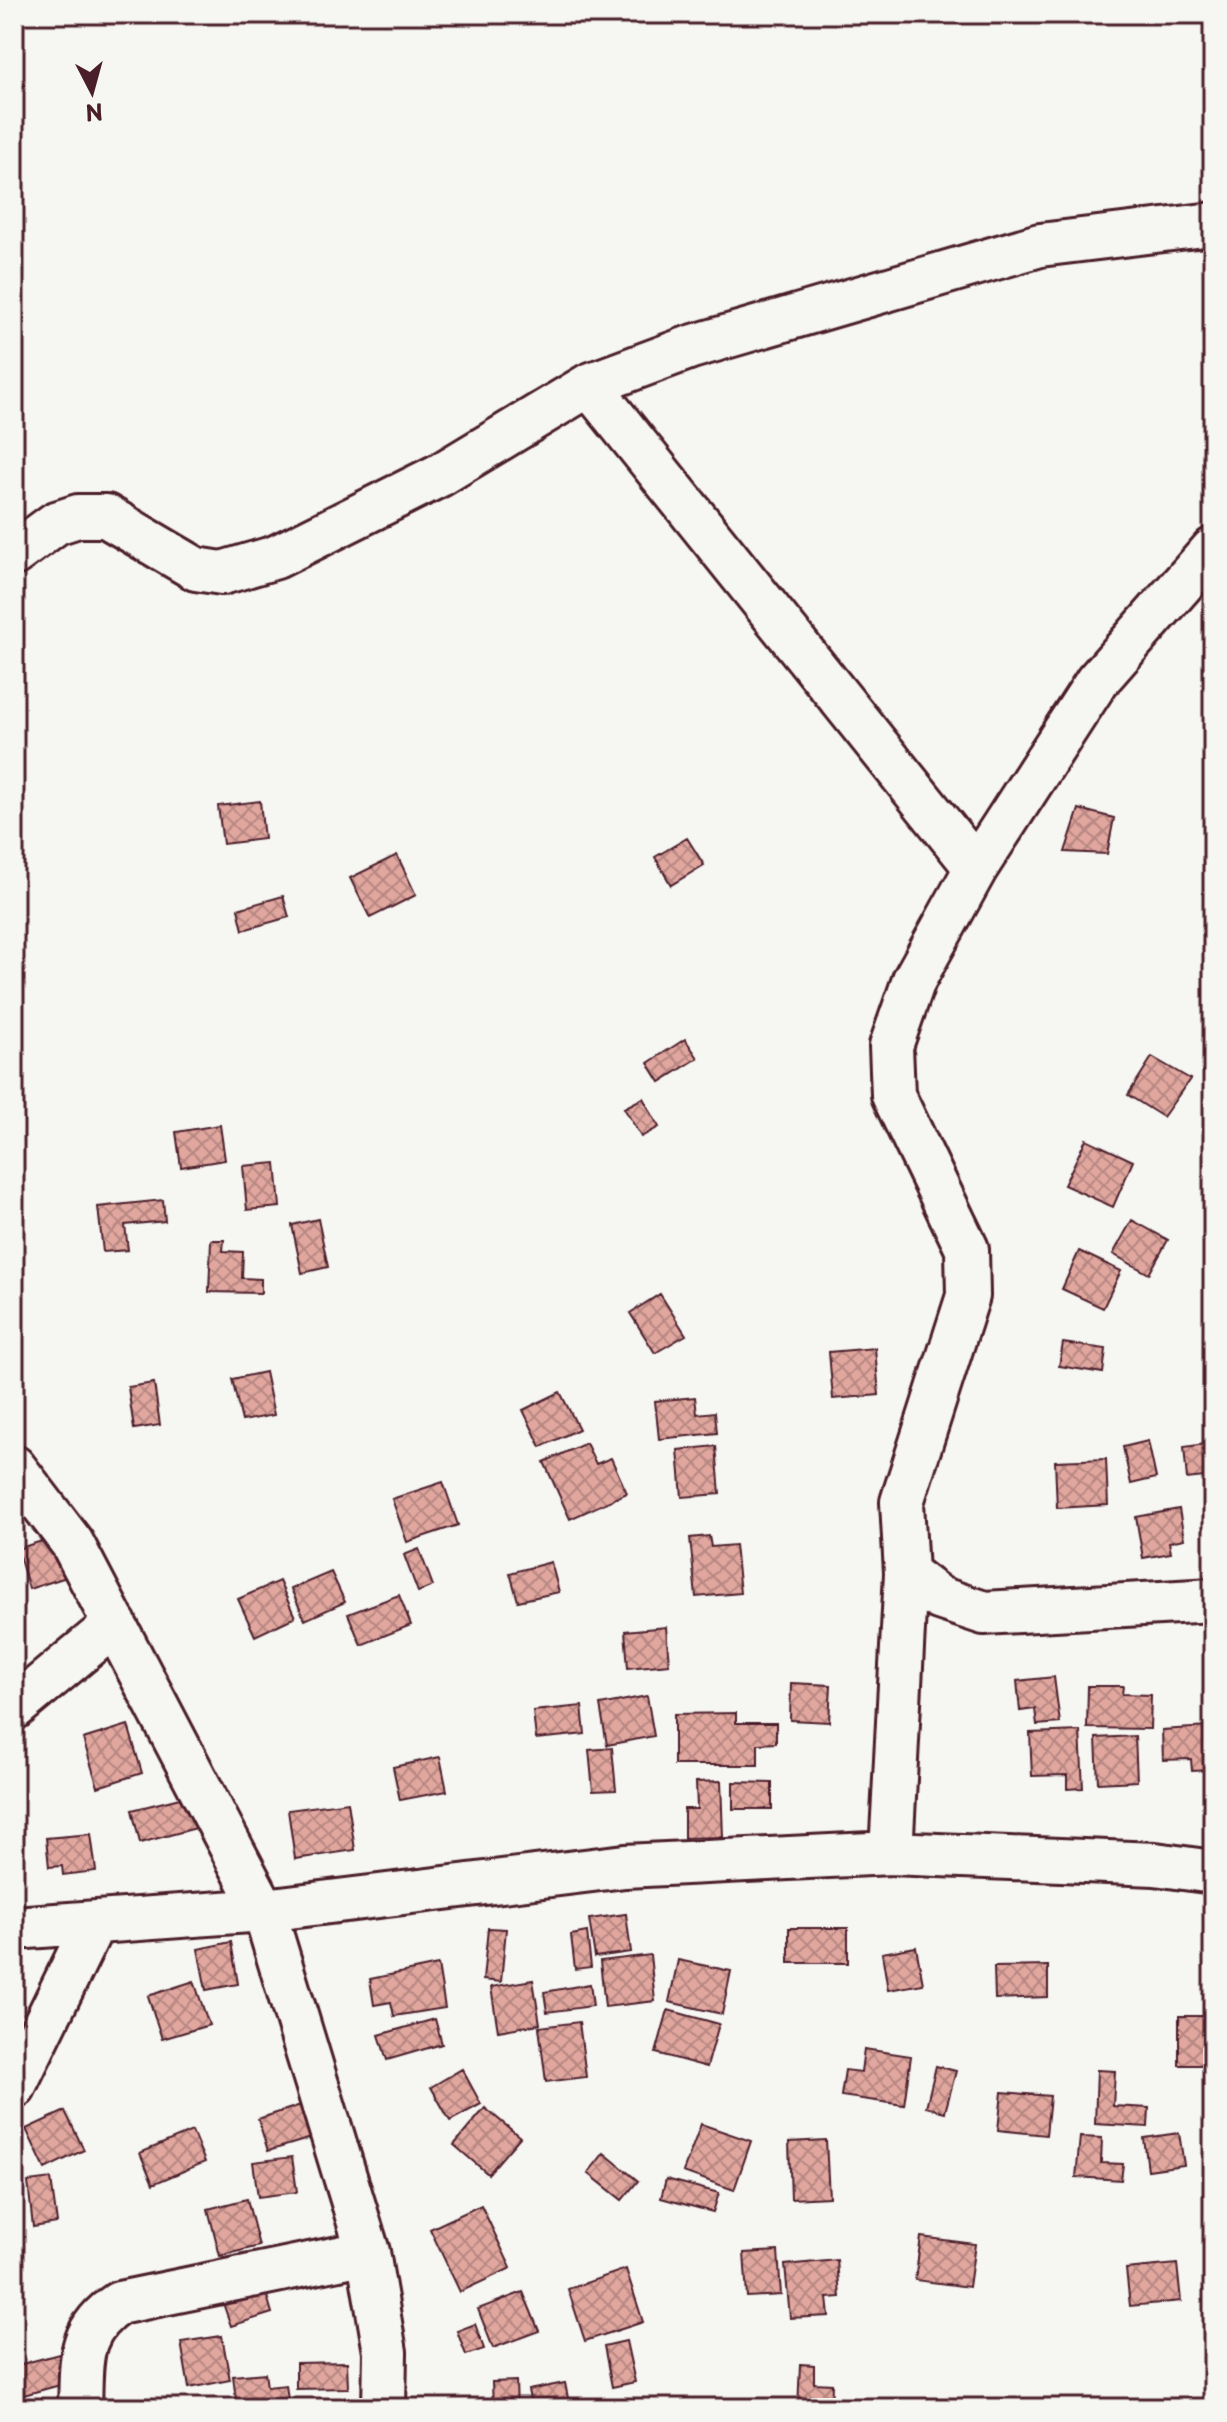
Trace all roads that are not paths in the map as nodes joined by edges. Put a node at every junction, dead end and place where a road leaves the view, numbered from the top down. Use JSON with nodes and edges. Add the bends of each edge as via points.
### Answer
{"nodes":[{"id":1,"x":1213,"y":224,"type":"edge"},
{"id":2,"x":589,"y":385,"type":"junction"},
{"id":3,"x":1213,"y":549,"type":"edge"},
{"id":4,"x":14,"y":554,"type":"edge"},
{"id":5,"x":976,"y":868,"type":"junction"},
{"id":6,"x":14,"y":1467,"type":"edge"},
{"id":7,"x":906,"y":1573,"type":"junction"},
{"id":8,"x":1213,"y":1600,"type":"edge"},
{"id":9,"x":115,"y":1624,"type":"junction"},
{"id":10,"x":14,"y":1708,"type":"edge"},
{"id":11,"x":891,"y":1853,"type":"junction"},
{"id":12,"x":1213,"y":1872,"type":"edge"},
{"id":13,"x":264,"y":1910,"type":"junction"},
{"id":14,"x":94,"y":1923,"type":"junction"},
{"id":15,"x":14,"y":1928,"type":"edge"},
{"id":16,"x":14,"y":2087,"type":"edge"},
{"id":17,"x":368,"y":2252,"type":"junction"},
{"id":18,"x":80,"y":2408,"type":"edge"},
{"id":19,"x":384,"y":2408,"type":"edge"}],
"edges":[{"from":1,"to":2,"type":"street","via":[[1040,245],[691,347]]},
{"from":2,"to":4,"type":"street","via":[[440,475],[276,557],[222,573],[196,569],[106,516],[56,523]]},
{"from":2,"to":5,"type":"street"},
{"from":3,"to":5,"type":"street","via":[[1097,681]]},
{"from":5,"to":7,"type":"street","via":[[914,980],[891,1046],[893,1095],[967,1249],[968,1296],[902,1502]]},
{"from":6,"to":9,"type":"street","via":[[72,1543]]},
{"from":7,"to":8,"type":"street","via":[[939,1598],[984,1613]]},
{"from":7,"to":11,"type":"street"},
{"from":9,"to":10,"type":"street"},
{"from":9,"to":13,"type":"street"},
{"from":11,"to":12,"type":"street","via":[[1155,1864]]},
{"from":11,"to":13,"type":"street","via":[[625,1866]]},
{"from":13,"to":14,"type":"street"},
{"from":13,"to":17,"type":"street"},
{"from":14,"to":15,"type":"street"},
{"from":14,"to":16,"type":"street"},
{"from":17,"to":18,"type":"street","via":[[119,2303],[89,2330]]},
{"from":17,"to":19,"type":"street","via":[[385,2352]]}]}
